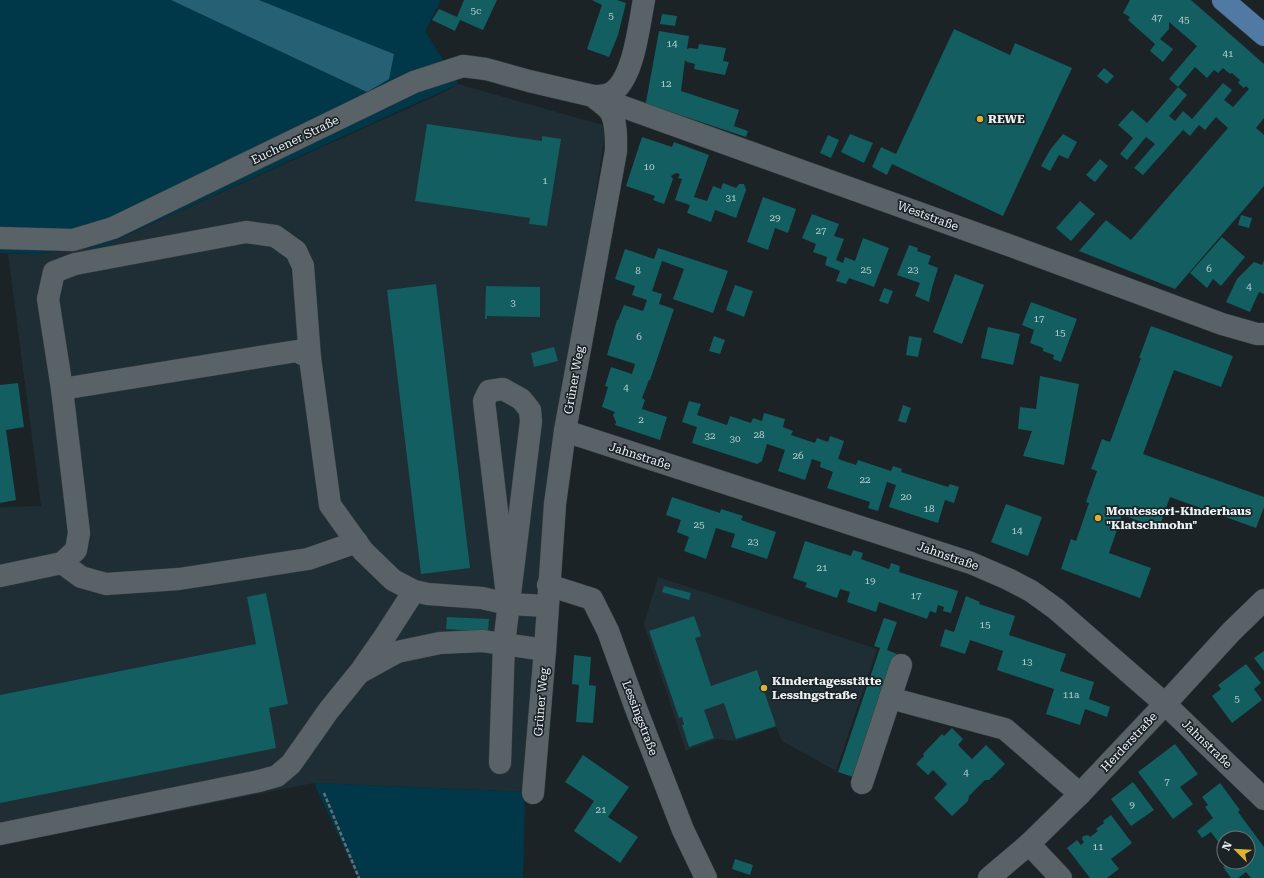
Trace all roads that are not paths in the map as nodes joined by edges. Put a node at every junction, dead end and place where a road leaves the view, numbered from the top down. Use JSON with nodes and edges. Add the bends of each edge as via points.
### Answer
{"nodes":[{"id":1,"x":644,"y":0,"type":"edge"},
{"id":2,"x":1223,"y":0,"type":"edge"},
{"id":3,"x":1264,"y":35,"type":"edge"},
{"id":4,"x":593,"y":96,"type":"junction"},
{"id":5,"x":0,"y":238,"type":"edge"},
{"id":6,"x":1264,"y":334,"type":"edge"},
{"id":7,"x":310,"y":358,"type":"junction"},
{"id":8,"x":62,"y":389,"type":"junction"},
{"id":9,"x":565,"y":431,"type":"junction"},
{"id":10,"x":357,"y":542,"type":"junction"},
{"id":11,"x":62,"y":563,"type":"junction"},
{"id":12,"x":0,"y":576,"type":"edge"},
{"id":13,"x":414,"y":591,"type":"junction"},
{"id":14,"x":548,"y":595,"type":"junction"},
{"id":15,"x":1264,"y":600,"type":"edge"},
{"id":16,"x":508,"y":604,"type":"junction"},
{"id":17,"x":504,"y":644,"type":"junction"},
{"id":18,"x":545,"y":650,"type":"junction"},
{"id":19,"x":901,"y":665,"type":"dead end"},
{"id":20,"x":359,"y":673,"type":"junction"},
{"id":21,"x":890,"y":698,"type":"junction"},
{"id":22,"x":1165,"y":704,"type":"junction"},
{"id":23,"x":500,"y":763,"type":"dead end"},
{"id":24,"x":862,"y":783,"type":"dead end"},
{"id":25,"x":533,"y":793,"type":"dead end"},
{"id":26,"x":1080,"y":794,"type":"junction"},
{"id":27,"x":1264,"y":799,"type":"edge"},
{"id":28,"x":0,"y":834,"type":"edge"},
{"id":29,"x":1029,"y":844,"type":"junction"},
{"id":30,"x":706,"y":878,"type":"edge"},
{"id":31,"x":989,"y":878,"type":"edge"},
{"id":32,"x":1061,"y":878,"type":"edge"}],
"edges":[{"from":1,"to":4,"type":"street","via":[[627,73],[620,86],[612,92],[604,96]]},
{"from":2,"to":3,"type":"main road"},
{"from":4,"to":5,"type":"street","name":"Euchener Straße","via":[[486,69],[463,66],[414,82],[113,228],[73,240]]},
{"from":4,"to":6,"type":"street","name":"Weststraße","via":[[1222,324]]},
{"from":4,"to":9,"type":"street","name":"Grüner Weg","via":[[609,109],[612,115],[616,151]]},
{"from":7,"to":8,"type":"street","via":[[297,351]]},
{"from":7,"to":8,"type":"street","via":[[303,266],[296,251],[275,236],[246,232],[75,264],[54,272],[48,299]]},
{"from":7,"to":10,"type":"street","via":[[330,506]]},
{"from":8,"to":11,"type":"street","via":[[80,533],[76,550]]},
{"from":9,"to":14,"type":"street","name":"Grüner Weg","via":[[555,504]]},
{"from":9,"to":22,"type":"street","name":"Jahnstraße","via":[[971,563],[1008,579],[1031,591],[1056,609]]},
{"from":10,"to":11,"type":"street","via":[[308,559],[179,579],[106,584],[80,577]]},
{"from":10,"to":13,"type":"street","via":[[393,580]]},
{"from":11,"to":12,"type":"street"},
{"from":13,"to":16,"type":"street","via":[[482,598]]},
{"from":13,"to":20,"type":"street"},
{"from":14,"to":16,"type":"street"},
{"from":14,"to":18,"type":"street","name":"Grüner Weg"},
{"from":14,"to":30,"type":"street","name":"Lessingstraße","via":[[592,599],[608,631],[684,830]]},
{"from":15,"to":22,"type":"street","name":"Herderstraße"},
{"from":16,"to":16,"type":"street","via":[[531,422],[530,410],[521,399],[503,389],[489,391],[484,401]]},
{"from":16,"to":17,"type":"street"},
{"from":17,"to":18,"type":"street"},
{"from":17,"to":20,"type":"street","via":[[482,641],[440,643],[397,652]]},
{"from":17,"to":23,"type":"street"},
{"from":18,"to":25,"type":"street","name":"Grüner Weg"},
{"from":19,"to":21,"type":"street"},
{"from":20,"to":28,"type":"street","via":[[329,710],[292,764],[277,776]]},
{"from":21,"to":24,"type":"street"},
{"from":21,"to":26,"type":"street","via":[[1005,729]]},
{"from":22,"to":26,"type":"street","name":"Herderstraße"},
{"from":22,"to":27,"type":"street","name":"Jahnstraße"},
{"from":26,"to":29,"type":"street","name":"Herderstraße"},
{"from":29,"to":31,"type":"street","name":"Herderstraße"},
{"from":29,"to":32,"type":"street"}]}
